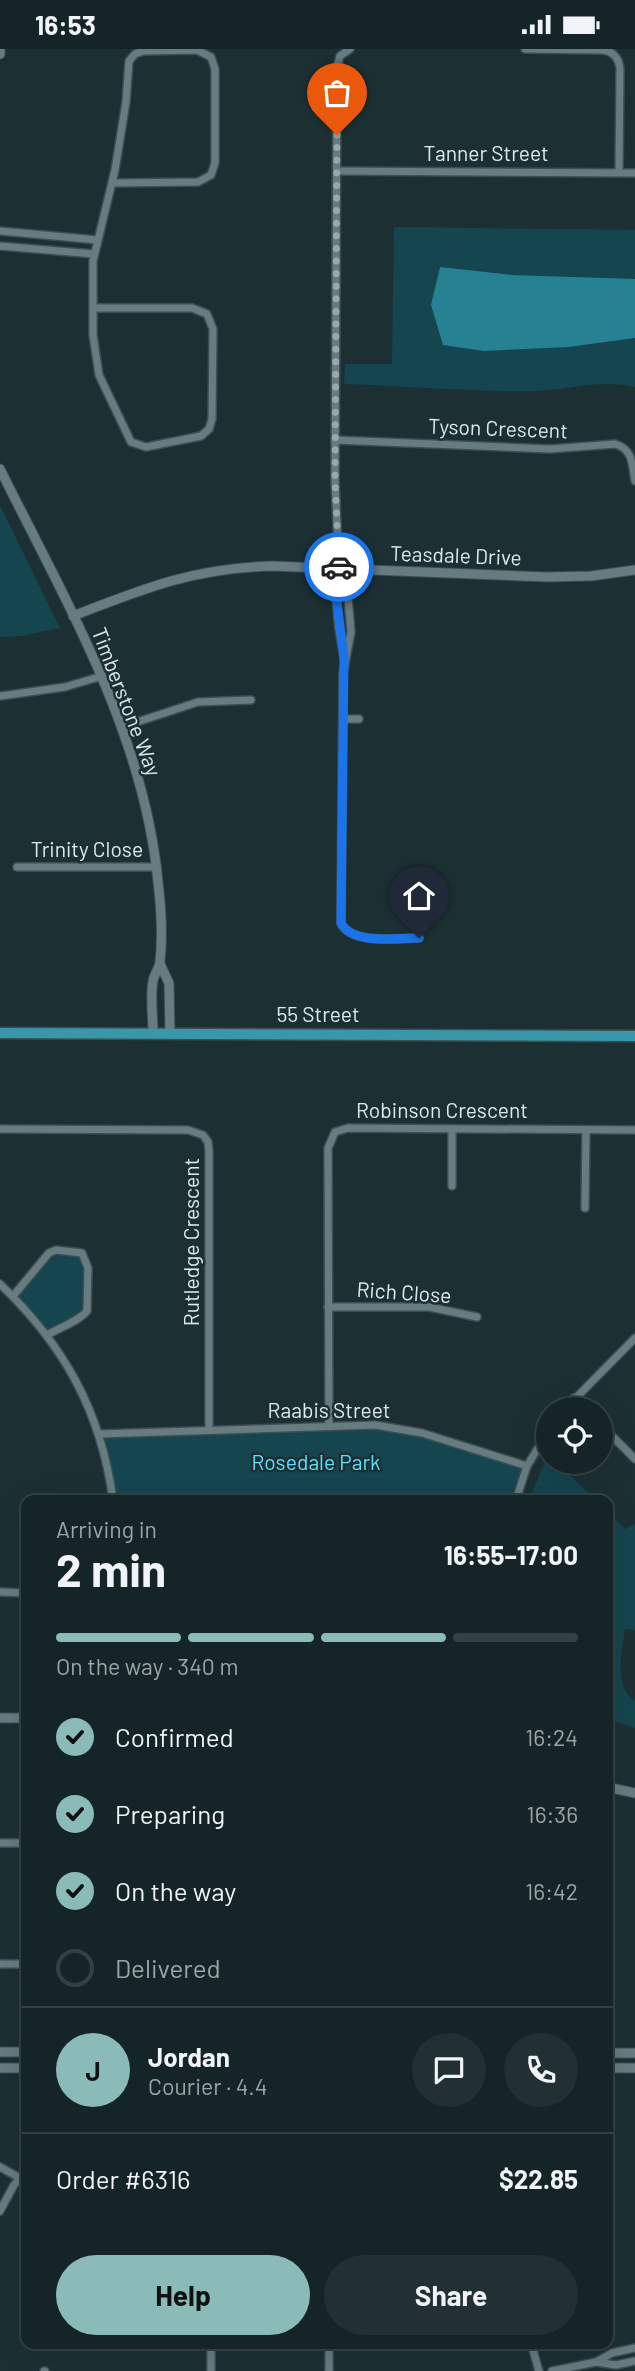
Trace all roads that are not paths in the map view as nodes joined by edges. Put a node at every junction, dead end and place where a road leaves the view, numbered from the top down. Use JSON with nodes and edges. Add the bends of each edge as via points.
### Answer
{"nodes":[{"id":1,"x":0,"y":49,"type":"edge"},
{"id":2,"x":350,"y":49,"type":"edge"},
{"id":3,"x":525,"y":49,"type":"edge"},
{"id":4,"x":0,"y":54,"type":"edge"},
{"id":5,"x":337,"y":170,"type":"junction"},
{"id":6,"x":619,"y":172,"type":"junction"},
{"id":7,"x":635,"y":173,"type":"edge"},
{"id":8,"x":111,"y":183,"type":"junction"},
{"id":9,"x":0,"y":231,"type":"edge"},
{"id":10,"x":97,"y":240,"type":"junction"},
{"id":11,"x":0,"y":246,"type":"edge"},
{"id":12,"x":94,"y":254,"type":"junction"},
{"id":13,"x":93,"y":308,"type":"junction"},
{"id":14,"x":335,"y":440,"type":"junction"},
{"id":15,"x":0,"y":469,"type":"edge"},
{"id":16,"x":635,"y":481,"type":"edge"},
{"id":17,"x":339,"y":568,"type":"junction"},
{"id":18,"x":635,"y":569,"type":"edge"},
{"id":19,"x":73,"y":616,"type":"junction"},
{"id":20,"x":344,"y":658,"type":"junction"},
{"id":21,"x":102,"y":676,"type":"junction"},
{"id":22,"x":0,"y":696,"type":"edge"},
{"id":23,"x":251,"y":700,"type":"dead end"},
{"id":24,"x":343,"y":719,"type":"junction"},
{"id":25,"x":359,"y":719,"type":"dead end"},
{"id":26,"x":122,"y":727,"type":"junction"},
{"id":27,"x":17,"y":867,"type":"dead end"},
{"id":28,"x":156,"y":867,"type":"junction"},
{"id":29,"x":419,"y":938,"type":"dead end"},
{"id":30,"x":160,"y":964,"type":"junction"},
{"id":31,"x":0,"y":1033,"type":"edge"},
{"id":32,"x":153,"y":1034,"type":"junction"},
{"id":33,"x":170,"y":1034,"type":"junction"},
{"id":34,"x":635,"y":1036,"type":"edge"},
{"id":35,"x":0,"y":1129,"type":"edge"},
{"id":36,"x":452,"y":1129,"type":"junction"},
{"id":37,"x":586,"y":1130,"type":"junction"},
{"id":38,"x":635,"y":1130,"type":"edge"},
{"id":39,"x":452,"y":1186,"type":"dead end"},
{"id":40,"x":585,"y":1208,"type":"dead end"},
{"id":41,"x":0,"y":1283,"type":"edge"},
{"id":42,"x":13,"y":1296,"type":"junction"},
{"id":43,"x":328,"y":1307,"type":"junction"},
{"id":44,"x":477,"y":1317,"type":"dead end"},
{"id":45,"x":47,"y":1335,"type":"junction"},
{"id":46,"x":635,"y":1338,"type":"edge"},
{"id":47,"x":575,"y":1397,"type":"edge"},
{"id":48,"x":329,"y":1426,"type":"junction"},
{"id":49,"x":209,"y":1430,"type":"junction"},
{"id":50,"x":99,"y":1434,"type":"junction"},
{"id":51,"x":613,"y":1437,"type":"edge"},
{"id":52,"x":536,"y":1451,"type":"edge"},
{"id":53,"x":635,"y":1459,"type":"edge"},
{"id":54,"x":527,"y":1466,"type":"junction"},
{"id":55,"x":112,"y":1495,"type":"edge"},
{"id":56,"x":518,"y":1495,"type":"edge"},
{"id":57,"x":0,"y":1593,"type":"edge"},
{"id":58,"x":21,"y":1593,"type":"edge"},
{"id":59,"x":0,"y":1718,"type":"edge"},
{"id":60,"x":21,"y":1718,"type":"edge"},
{"id":61,"x":613,"y":1788,"type":"edge"},
{"id":62,"x":635,"y":1793,"type":"edge"},
{"id":63,"x":0,"y":1843,"type":"edge"},
{"id":64,"x":21,"y":1843,"type":"edge"},
{"id":65,"x":0,"y":1964,"type":"edge"},
{"id":66,"x":21,"y":1964,"type":"edge"},
{"id":67,"x":0,"y":2052,"type":"edge"},
{"id":68,"x":21,"y":2052,"type":"edge"},
{"id":69,"x":613,"y":2053,"type":"edge"},
{"id":70,"x":635,"y":2053,"type":"edge"},
{"id":71,"x":0,"y":2068,"type":"edge"},
{"id":72,"x":21,"y":2068,"type":"edge"},
{"id":73,"x":613,"y":2068,"type":"edge"},
{"id":74,"x":635,"y":2068,"type":"edge"},
{"id":75,"x":0,"y":2167,"type":"edge"},
{"id":76,"x":21,"y":2174,"type":"edge"},
{"id":77,"x":21,"y":2178,"type":"edge"},
{"id":78,"x":0,"y":2211,"type":"edge"},
{"id":79,"x":635,"y":2348,"type":"edge"},
{"id":80,"x":211,"y":2349,"type":"edge"},
{"id":81,"x":329,"y":2349,"type":"edge"},
{"id":82,"x":532,"y":2349,"type":"edge"},
{"id":83,"x":635,"y":2361,"type":"edge"},
{"id":84,"x":596,"y":2362,"type":"junction"},
{"id":85,"x":211,"y":2371,"type":"edge"},
{"id":86,"x":329,"y":2371,"type":"edge"},
{"id":87,"x":540,"y":2371,"type":"edge"},
{"id":88,"x":552,"y":2371,"type":"edge"}],
"edges":[{"from":1,"to":4,"type":"street"},
{"from":2,"to":5,"type":"street","via":[[340,56],[337,67]]},
{"from":3,"to":6,"type":"street","via":[[613,53],[620,69]]},
{"from":5,"to":6,"type":"street","name":"Tanner Street"},
{"from":5,"to":14,"type":"street"},
{"from":6,"to":7,"type":"street","name":"Tanner Street"},
{"from":8,"to":8,"type":"street","via":[[131,57],[148,50],[208,54],[215,69],[215,163],[211,175],[198,182]]},
{"from":8,"to":10,"type":"street"},
{"from":9,"to":10,"type":"street"},
{"from":10,"to":12,"type":"street"},
{"from":11,"to":12,"type":"street"},
{"from":12,"to":13,"type":"street"},
{"from":13,"to":13,"type":"street","via":[[99,375],[131,443],[146,447],[207,432],[212,419],[213,329],[207,314],[192,308]]},
{"from":14,"to":16,"type":"street","name":"Tyson Crescent","via":[[563,449],[615,444],[630,454]]},
{"from":14,"to":17,"type":"street"},
{"from":15,"to":19,"type":"street","name":"Timberstone Way"},
{"from":17,"to":18,"type":"street","name":"Teasdale Drive","via":[[547,577]]},
{"from":17,"to":19,"type":"street","name":"Teasdale Drive","via":[[260,566],[192,574]]},
{"from":17,"to":20,"type":"street","via":[[335,586]]},
{"from":17,"to":20,"type":"street","via":[[347,586],[351,632]]},
{"from":19,"to":21,"type":"street","name":"Timberstone Way"},
{"from":20,"to":24,"type":"street"},
{"from":21,"to":22,"type":"street","via":[[65,687]]},
{"from":21,"to":26,"type":"street","name":"Timberstone Way"},
{"from":23,"to":26,"type":"street","via":[[198,702]]},
{"from":24,"to":25,"type":"street"},
{"from":24,"to":29,"type":"street","via":[[341,923],[346,932],[361,938]]},
{"from":26,"to":28,"type":"street","name":"Timberstone Way","via":[[144,797]]},
{"from":27,"to":28,"type":"street","name":"Trinity Close"},
{"from":28,"to":30,"type":"street","name":"Timberstone Way"},
{"from":30,"to":32,"type":"street","name":"Timberstone Way","via":[[153,981]]},
{"from":30,"to":33,"type":"street","name":"Timberstone Way","via":[[169,983]]},
{"from":31,"to":32,"type":"main road","name":"55 Street"},
{"from":32,"to":33,"type":"main road","name":"55 Street"},
{"from":33,"to":34,"type":"main road","name":"55 Street"},
{"from":35,"to":49,"type":"street","name":"Rutledge Crescent","via":[[188,1130],[206,1138]]},
{"from":36,"to":37,"type":"street","name":"Robinson Crescent"},
{"from":36,"to":39,"type":"street"},
{"from":36,"to":43,"type":"street","name":"Robinson Crescent","via":[[348,1128],[332,1136],[328,1148]]},
{"from":37,"to":38,"type":"street","name":"Robinson Crescent"},
{"from":37,"to":40,"type":"street"},
{"from":41,"to":42,"type":"street"},
{"from":42,"to":45,"type":"street"},
{"from":42,"to":45,"type":"street","via":[[49,1253],[82,1253],[88,1268],[87,1311]]},
{"from":43,"to":44,"type":"street","name":"Rich Close","via":[[429,1307]]},
{"from":43,"to":48,"type":"street","name":"Robinson Crescent"},
{"from":45,"to":50,"type":"street","via":[[74,1376]]},
{"from":46,"to":47,"type":"street"},
{"from":48,"to":49,"type":"street","name":"Raabis Street"},
{"from":48,"to":54,"type":"street","name":"Raabis Street","via":[[407,1430]]},
{"from":49,"to":50,"type":"street","name":"Raabis Street"},
{"from":50,"to":55,"type":"street"},
{"from":51,"to":53,"type":"street"},
{"from":52,"to":54,"type":"street"},
{"from":54,"to":56,"type":"street"},
{"from":57,"to":58,"type":"street"},
{"from":59,"to":60,"type":"street"},
{"from":61,"to":62,"type":"street"},
{"from":63,"to":64,"type":"street"},
{"from":65,"to":66,"type":"street"},
{"from":67,"to":68,"type":"street"},
{"from":69,"to":70,"type":"street"},
{"from":71,"to":72,"type":"street"},
{"from":73,"to":74,"type":"street"},
{"from":75,"to":76,"type":"street"},
{"from":77,"to":78,"type":"street"},
{"from":79,"to":84,"type":"street"},
{"from":80,"to":85,"type":"street"},
{"from":81,"to":86,"type":"street"},
{"from":82,"to":87,"type":"street"},
{"from":83,"to":84,"type":"street","via":[[616,2365]]},
{"from":84,"to":88,"type":"street"}]}
